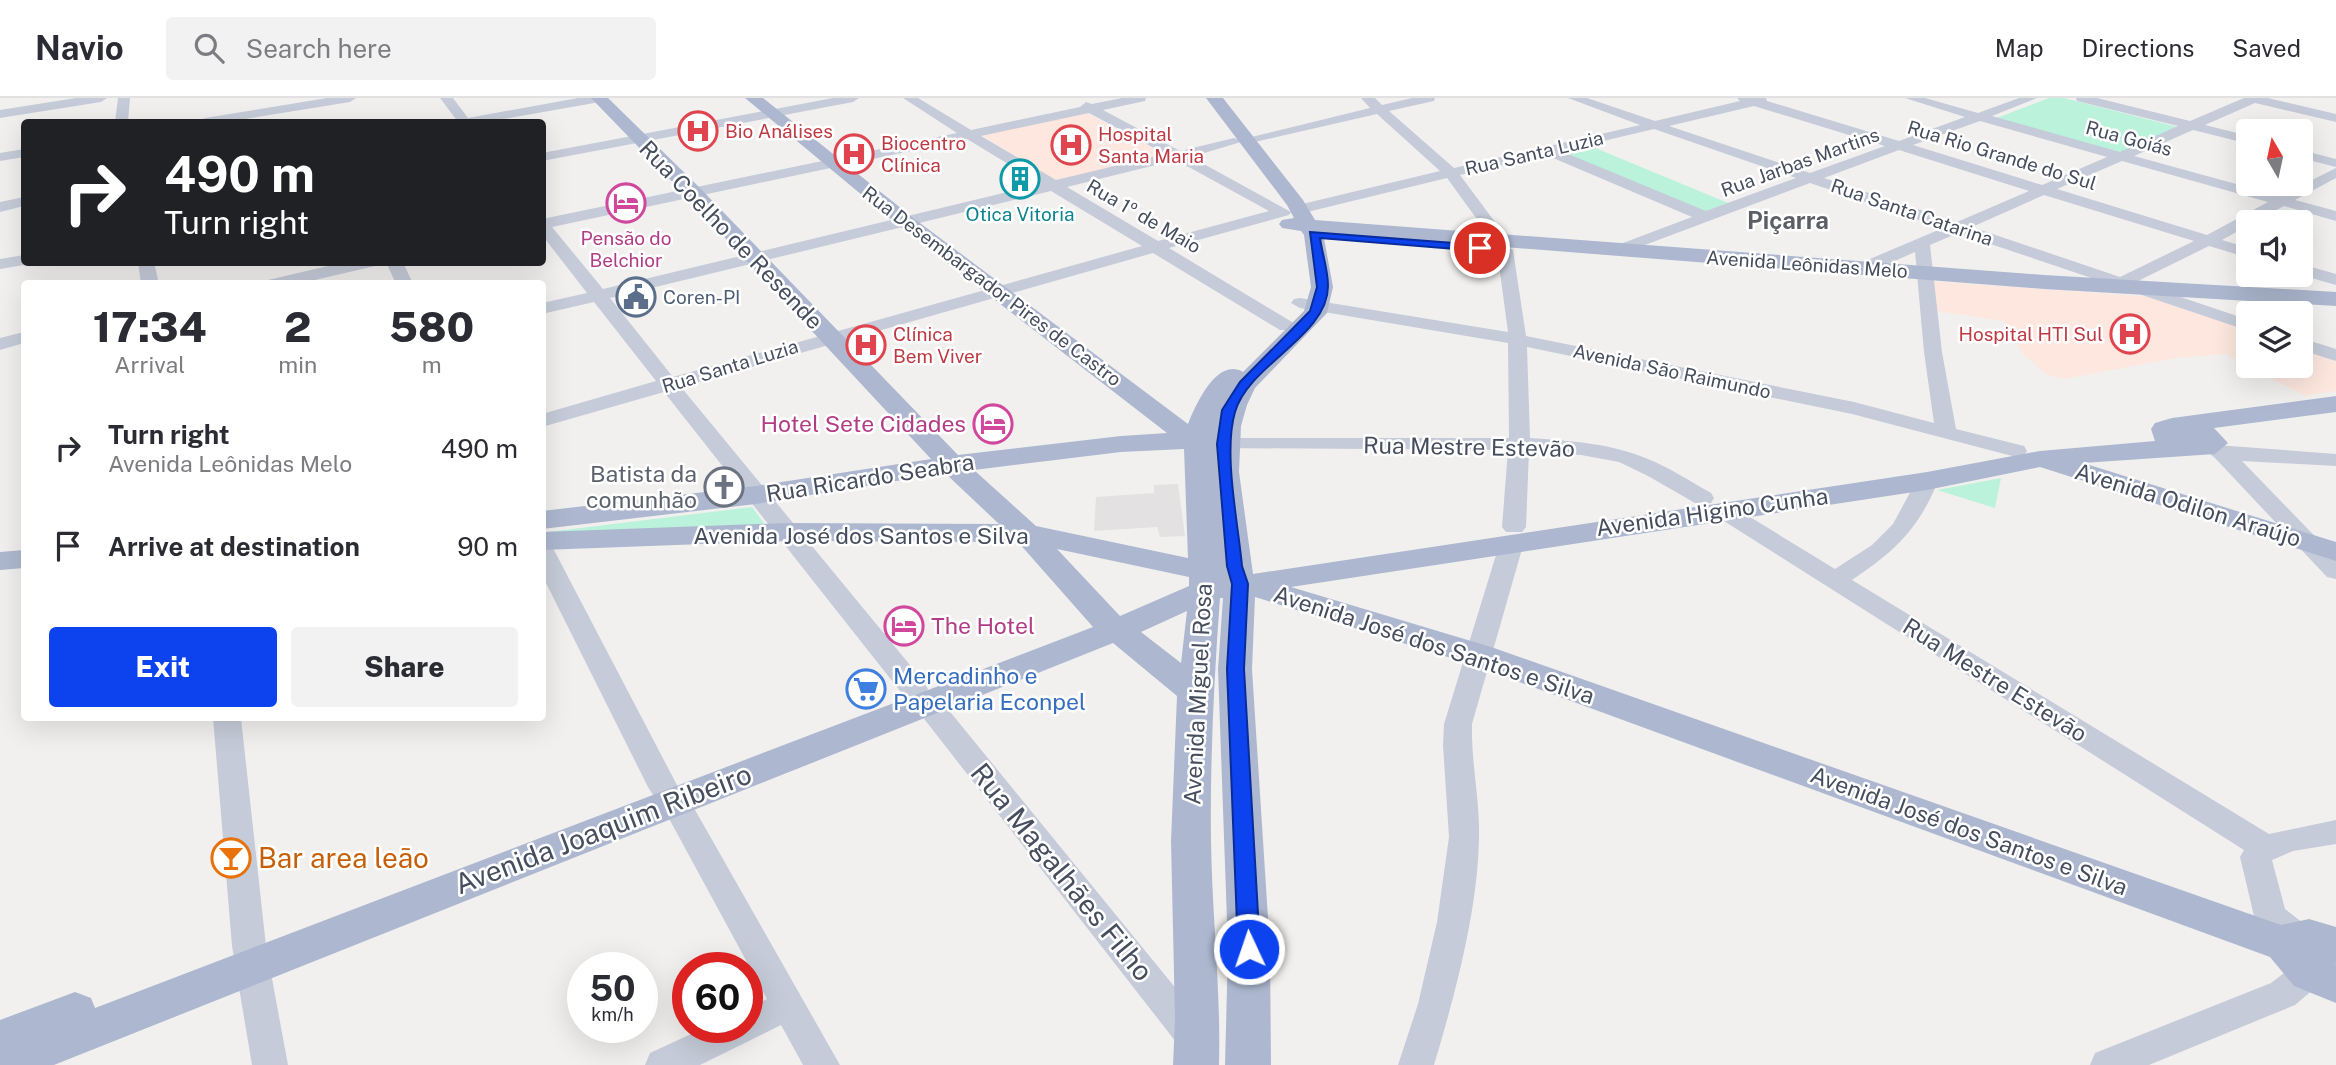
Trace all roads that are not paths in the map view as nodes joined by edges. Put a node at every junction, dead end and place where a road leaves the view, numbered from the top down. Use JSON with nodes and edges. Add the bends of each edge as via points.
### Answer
{"nodes":[{"id":1,"x":101,"y":98,"type":"edge"},
{"id":2,"x":124,"y":98,"type":"edge"},
{"id":3,"x":350,"y":98,"type":"edge"},
{"id":4,"x":446,"y":98,"type":"edge"},
{"id":5,"x":599,"y":98,"type":"edge"},
{"id":6,"x":752,"y":98,"type":"edge"},
{"id":7,"x":853,"y":98,"type":"edge"},
{"id":8,"x":909,"y":98,"type":"edge"},
{"id":9,"x":1069,"y":98,"type":"edge"},
{"id":10,"x":1140,"y":98,"type":"edge"},
{"id":11,"x":1200,"y":98,"type":"edge"},
{"id":12,"x":1214,"y":98,"type":"edge"},
{"id":13,"x":1367,"y":98,"type":"edge"},
{"id":14,"x":1429,"y":98,"type":"edge"},
{"id":15,"x":1574,"y":98,"type":"edge"},
{"id":16,"x":1911,"y":98,"type":"edge"},
{"id":17,"x":2032,"y":98,"type":"edge"},
{"id":18,"x":2082,"y":98,"type":"edge"},
{"id":19,"x":2254,"y":98,"type":"edge"},
{"id":20,"x":1755,"y":99,"type":"edge"},
{"id":21,"x":306,"y":101,"type":"edge"},
{"id":22,"x":1090,"y":109,"type":"junction"},
{"id":23,"x":1381,"y":109,"type":"junction"},
{"id":24,"x":772,"y":113,"type":"junction"},
{"id":25,"x":0,"y":114,"type":"edge"},
{"id":26,"x":1979,"y":117,"type":"junction"},
{"id":27,"x":2336,"y":118,"type":"edge"},
{"id":28,"x":122,"y":119,"type":"edge"},
{"id":29,"x":219,"y":119,"type":"edge"},
{"id":30,"x":315,"y":119,"type":"edge"},
{"id":31,"x":464,"y":119,"type":"edge"},
{"id":32,"x":483,"y":119,"type":"edge"},
{"id":33,"x":1655,"y":125,"type":"junction"},
{"id":34,"x":2192,"y":126,"type":"junction"},
{"id":35,"x":967,"y":135,"type":"junction"},
{"id":36,"x":2236,"y":138,"type":"edge"},
{"id":37,"x":639,"y":139,"type":"junction"},
{"id":38,"x":1240,"y":141,"type":"junction"},
{"id":39,"x":1901,"y":146,"type":"junction"},
{"id":40,"x":1546,"y":150,"type":"junction"},
{"id":41,"x":21,"y":153,"type":"edge"},
{"id":42,"x":0,"y":156,"type":"edge"},
{"id":43,"x":546,"y":156,"type":"edge"},
{"id":44,"x":1179,"y":156,"type":"junction"},
{"id":45,"x":2122,"y":156,"type":"junction"},
{"id":46,"x":2314,"y":157,"type":"edge"},
{"id":47,"x":832,"y":163,"type":"junction"},
{"id":48,"x":2336,"y":163,"type":"edge"},
{"id":49,"x":2336,"y":172,"type":"edge"},
{"id":50,"x":1451,"y":173,"type":"junction"},
{"id":51,"x":1810,"y":177,"type":"junction"},
{"id":52,"x":1054,"y":187,"type":"junction"},
{"id":53,"x":2045,"y":190,"type":"junction"},
{"id":54,"x":693,"y":192,"type":"junction"},
{"id":55,"x":2282,"y":201,"type":"junction"},
{"id":56,"x":21,"y":203,"type":"edge"},
{"id":57,"x":0,"y":207,"type":"edge"},
{"id":58,"x":2336,"y":216,"type":"edge"},
{"id":59,"x":1706,"y":217,"type":"junction"},
{"id":60,"x":905,"y":221,"type":"junction"},
{"id":61,"x":546,"y":223,"type":"edge"},
{"id":62,"x":1298,"y":223,"type":"junction"},
{"id":63,"x":1956,"y":226,"type":"junction"},
{"id":64,"x":546,"y":228,"type":"edge"},
{"id":65,"x":2209,"y":240,"type":"junction"},
{"id":66,"x":1922,"y":244,"type":"junction"},
{"id":67,"x":1503,"y":245,"type":"junction"},
{"id":68,"x":1156,"y":247,"type":"junction"},
{"id":69,"x":1621,"y":249,"type":"junction"},
{"id":70,"x":2236,"y":249,"type":"edge"},
{"id":71,"x":756,"y":258,"type":"junction"},
{"id":72,"x":21,"y":260,"type":"edge"},
{"id":73,"x":0,"y":264,"type":"edge"},
{"id":74,"x":352,"y":266,"type":"edge"},
{"id":75,"x":1864,"y":268,"type":"junction"},
{"id":76,"x":2313,"y":273,"type":"edge"},
{"id":77,"x":1925,"y":277,"type":"junction"},
{"id":78,"x":291,"y":280,"type":"edge"},
{"id":79,"x":2336,"y":280,"type":"edge"},
{"id":80,"x":2127,"y":286,"type":"junction"},
{"id":81,"x":998,"y":290,"type":"junction"},
{"id":82,"x":600,"y":294,"type":"junction"},
{"id":83,"x":2163,"y":298,"type":"junction"},
{"id":84,"x":2336,"y":299,"type":"edge"},
{"id":85,"x":1310,"y":304,"type":"junction"},
{"id":86,"x":546,"y":308,"type":"edge"},
{"id":87,"x":2336,"y":308,"type":"edge"},
{"id":88,"x":2236,"y":322,"type":"edge"},
{"id":89,"x":1286,"y":326,"type":"junction"},
{"id":90,"x":829,"y":337,"type":"junction"},
{"id":91,"x":21,"y":339,"type":"edge"},
{"id":92,"x":1516,"y":339,"type":"junction"},
{"id":93,"x":0,"y":344,"type":"edge"},
{"id":94,"x":2313,"y":348,"type":"edge"},
{"id":95,"x":2336,"y":355,"type":"edge"},
{"id":96,"x":668,"y":385,"type":"junction"},
{"id":97,"x":2336,"y":404,"type":"edge"},
{"id":98,"x":2336,"y":418,"type":"edge"},
{"id":99,"x":546,"y":420,"type":"edge"},
{"id":100,"x":1946,"y":431,"type":"junction"},
{"id":101,"x":1208,"y":434,"type":"junction"},
{"id":102,"x":2196,"y":441,"type":"junction"},
{"id":103,"x":1521,"y":444,"type":"junction"},
{"id":104,"x":2028,"y":455,"type":"junction"},
{"id":105,"x":2336,"y":460,"type":"edge"},
{"id":106,"x":951,"y":464,"type":"junction"},
{"id":107,"x":1927,"y":481,"type":"junction"},
{"id":108,"x":756,"y":495,"type":"junction"},
{"id":109,"x":1714,"y":505,"type":"junction"},
{"id":110,"x":546,"y":520,"type":"edge"},
{"id":111,"x":787,"y":532,"type":"junction"},
{"id":112,"x":1026,"y":533,"type":"junction"},
{"id":113,"x":1513,"y":534,"type":"junction"},
{"id":114,"x":546,"y":541,"type":"edge"},
{"id":115,"x":2307,"y":541,"type":"junction"},
{"id":116,"x":2336,"y":552,"type":"edge"},
{"id":117,"x":546,"y":558,"type":"edge"},
{"id":118,"x":21,"y":559,"type":"edge"},
{"id":119,"x":0,"y":561,"type":"edge"},
{"id":120,"x":2336,"y":572,"type":"edge"},
{"id":121,"x":1221,"y":578,"type":"junction"},
{"id":122,"x":1835,"y":580,"type":"junction"},
{"id":123,"x":1108,"y":623,"type":"junction"},
{"id":124,"x":1479,"y":655,"type":"junction"},
{"id":125,"x":1195,"y":692,"type":"junction"},
{"id":126,"x":921,"y":697,"type":"junction"},
{"id":127,"x":227,"y":721,"type":"edge"},
{"id":128,"x":669,"y":794,"type":"junction"},
{"id":129,"x":2336,"y":832,"type":"edge"},
{"id":130,"x":2266,"y":848,"type":"junction"},
{"id":131,"x":251,"y":955,"type":"junction"},
{"id":132,"x":2318,"y":966,"type":"edge"},
{"id":133,"x":787,"y":1006,"type":"junction"},
{"id":134,"x":763,"y":1017,"type":"edge"},
{"id":135,"x":0,"y":1041,"type":"edge"},
{"id":136,"x":709,"y":1043,"type":"edge"},
{"id":137,"x":1196,"y":1053,"type":"edge"},
{"id":138,"x":0,"y":1065,"type":"edge"},
{"id":139,"x":270,"y":1065,"type":"edge"},
{"id":140,"x":663,"y":1065,"type":"edge"},
{"id":141,"x":822,"y":1065,"type":"edge"},
{"id":142,"x":1248,"y":1065,"type":"edge"},
{"id":143,"x":1416,"y":1065,"type":"edge"},
{"id":144,"x":2108,"y":1065,"type":"edge"}],
"edges":[{"from":1,"to":25,"type":"street"},
{"from":2,"to":28,"type":"street"},
{"from":3,"to":21,"type":"street"},
{"from":4,"to":31,"type":"street"},
{"from":5,"to":32,"type":"street"},
{"from":5,"to":37,"type":"main road","name":"Rua Coelho de Resende"},
{"from":6,"to":24,"type":"main road","name":"Rua Desembargador Pires de Castro"},
{"from":7,"to":24,"type":"street"},
{"from":8,"to":35,"type":"street","name":"Rua 1º de Maio"},
{"from":9,"to":22,"type":"street"},
{"from":10,"to":22,"type":"street"},
{"from":11,"to":38,"type":"main road"},
{"from":12,"to":38,"type":"main road"},
{"from":13,"to":23,"type":"street"},
{"from":14,"to":23,"type":"street"},
{"from":15,"to":33,"type":"street","name":"Rua Santa Catarina"},
{"from":16,"to":26,"type":"street","name":"Rua Goiás"},
{"from":17,"to":26,"type":"street","name":"Rua Jarbas Martins"},
{"from":18,"to":34,"type":"street"},
{"from":19,"to":27,"type":"street"},
{"from":19,"to":34,"type":"street"},
{"from":20,"to":33,"type":"street","name":"Rua Santa Luzia"},
{"from":20,"to":39,"type":"street","name":"Rua Rio Grande do Sul"},
{"from":21,"to":29,"type":"street"},
{"from":21,"to":30,"type":"street"},
{"from":22,"to":35,"type":"street"},
{"from":22,"to":44,"type":"street"},
{"from":23,"to":38,"type":"street"},
{"from":23,"to":50,"type":"street"},
{"from":24,"to":37,"type":"street"},
{"from":24,"to":47,"type":"main road","name":"Rua Desembargador Pires de Castro"},
{"from":26,"to":39,"type":"street","name":"Rua Jarbas Martins"},
{"from":26,"to":45,"type":"street","name":"Rua Goiás"},
{"from":33,"to":40,"type":"street","name":"Rua Santa Luzia"},
{"from":33,"to":51,"type":"street","name":"Rua Santa Catarina"},
{"from":34,"to":36,"type":"street"},
{"from":34,"to":45,"type":"street"},
{"from":35,"to":47,"type":"street"},
{"from":35,"to":52,"type":"street","name":"Rua 1º de Maio"},
{"from":37,"to":43,"type":"street"},
{"from":37,"to":54,"type":"main road","name":"Rua Coelho de Resende"},
{"from":38,"to":44,"type":"street"},
{"from":38,"to":62,"type":"main road"},
{"from":39,"to":51,"type":"street","name":"Rua Jarbas Martins"},
{"from":39,"to":53,"type":"street","name":"Rua Rio Grande do Sul"},
{"from":40,"to":50,"type":"street","name":"Rua Santa Luzia"},
{"from":40,"to":59,"type":"street"},
{"from":41,"to":42,"type":"street"},
{"from":44,"to":52,"type":"street"},
{"from":44,"to":62,"type":"street"},
{"from":45,"to":53,"type":"street"},
{"from":45,"to":55,"type":"street","name":"Rua Goiás"},
{"from":46,"to":48,"type":"street"},
{"from":47,"to":54,"type":"street"},
{"from":47,"to":60,"type":"main road","name":"Rua Desembargador Pires de Castro"},
{"from":49,"to":55,"type":"street"},
{"from":50,"to":62,"type":"street","name":"Rua Santa Luzia"},
{"from":50,"to":67,"type":"street"},
{"from":51,"to":59,"type":"street","name":"Rua Jarbas Martins"},
{"from":51,"to":63,"type":"street","name":"Rua Santa Catarina"},
{"from":52,"to":60,"type":"street"},
{"from":52,"to":68,"type":"street","name":"Rua 1º de Maio"},
{"from":53,"to":63,"type":"street"},
{"from":53,"to":65,"type":"street","name":"Rua Rio Grande do Sul"},
{"from":54,"to":61,"type":"street"},
{"from":54,"to":71,"type":"main road","name":"Rua Coelho de Resende"},
{"from":55,"to":58,"type":"street","name":"Rua Goiás"},
{"from":55,"to":65,"type":"street"},
{"from":56,"to":57,"type":"street"},
{"from":59,"to":69,"type":"street","name":"Rua Jarbas Martins"},
{"from":60,"to":71,"type":"street"},
{"from":60,"to":81,"type":"main road","name":"Rua Desembargador Pires de Castro"},
{"from":62,"to":67,"type":"main road","name":"Avenida Leônidas Melo"},
{"from":62,"to":68,"type":"street","name":"Rua Santa Luzia"},
{"from":62,"to":85,"type":"main road","via":[[1322,287]]},
{"from":63,"to":66,"type":"street"},
{"from":63,"to":80,"type":"street","name":"Rua Santa Catarina"},
{"from":64,"to":82,"type":"street","name":"Rua Magalhães Filho"},
{"from":65,"to":70,"type":"street","name":"Rua Rio Grande do Sul"},
{"from":65,"to":80,"type":"street"},
{"from":66,"to":75,"type":"street"},
{"from":66,"to":77,"type":"street"},
{"from":67,"to":69,"type":"main road","name":"Avenida Leônidas Melo"},
{"from":67,"to":77,"type":"main road","name":"Avenida Leônidas Melo"},
{"from":67,"to":92,"type":"street"},
{"from":68,"to":81,"type":"street","name":"Rua Santa Luzia"},
{"from":68,"to":89,"type":"street","name":"Rua 1º de Maio"},
{"from":69,"to":75,"type":"main road","name":"Avenida Leônidas Melo"},
{"from":71,"to":82,"type":"street"},
{"from":71,"to":90,"type":"main road","name":"Rua Coelho de Resende"},
{"from":72,"to":73,"type":"street"},
{"from":74,"to":78,"type":"street"},
{"from":75,"to":77,"type":"main road","name":"Avenida Leônidas Melo"},
{"from":76,"to":79,"type":"street"},
{"from":77,"to":80,"type":"main road","name":"Avenida Leônidas Melo"},
{"from":77,"to":83,"type":"main road","name":"Avenida Leônidas Melo"},
{"from":77,"to":100,"type":"street"},
{"from":80,"to":83,"type":"street","name":"Rua Santa Catarina"},
{"from":80,"to":84,"type":"main road","name":"Avenida Leônidas Melo"},
{"from":81,"to":90,"type":"street","name":"Rua Santa Luzia"},
{"from":81,"to":101,"type":"main road","name":"Rua Desembargador Pires de Castro","via":[[1164,418]]},
{"from":82,"to":86,"type":"street"},
{"from":82,"to":96,"type":"street","name":"Rua Magalhães Filho"},
{"from":83,"to":87,"type":"main road","name":"Avenida Leônidas Melo"},
{"from":83,"to":88,"type":"street","name":"Rua Santa Catarina"},
{"from":85,"to":89,"type":"main road"},
{"from":85,"to":92,"type":"street","name":"Avenida São Raimundo"},
{"from":85,"to":101,"type":"main road","name":"Avenida Miguel Rosa","via":[[1310,319],[1244,385]]},
{"from":89,"to":101,"type":"main road","via":[[1223,385]]},
{"from":90,"to":96,"type":"street","name":"Rua Santa Luzia"},
{"from":90,"to":106,"type":"main road","name":"Rua Coelho de Resende"},
{"from":91,"to":93,"type":"street"},
{"from":92,"to":100,"type":"street","name":"Avenida São Raimundo"},
{"from":92,"to":103,"type":"street"},
{"from":94,"to":95,"type":"street"},
{"from":96,"to":99,"type":"street","name":"Rua Santa Luzia"},
{"from":96,"to":108,"type":"street","name":"Rua Magalhães Filho"},
{"from":97,"to":102,"type":"main road","name":"Avenida Higino Cunha"},
{"from":98,"to":102,"type":"main road","name":"Avenida Higino Cunha"},
{"from":100,"to":104,"type":"street","name":"Avenida São Raimundo"},
{"from":101,"to":103,"type":"street","name":"Rua Mestre Estevão"},
{"from":101,"to":106,"type":"main road","name":"Rua Ricardo Seabra"},
{"from":101,"to":121,"type":"main road","name":"Avenida Miguel Rosa"},
{"from":101,"to":121,"type":"main road","name":"Avenida Miguel Rosa","via":[[1227,477]]},
{"from":102,"to":104,"type":"main road","name":"Avenida Higino Cunha"},
{"from":102,"to":105,"type":"street"},
{"from":102,"to":115,"type":"street"},
{"from":103,"to":109,"type":"street","name":"Rua Mestre Estevão","via":[[1628,459]]},
{"from":103,"to":113,"type":"street"},
{"from":104,"to":107,"type":"main road","name":"Avenida Higino Cunha"},
{"from":104,"to":109,"type":"main road","name":"Avenida Higino Cunha"},
{"from":104,"to":115,"type":"main road","name":"Avenida Odilon Araújo"},
{"from":106,"to":108,"type":"main road","name":"Rua Ricardo Seabra"},
{"from":106,"to":112,"type":"main road","name":"Rua Coelho de Resende"},
{"from":107,"to":109,"type":"main road","name":"Avenida Higino Cunha"},
{"from":107,"to":122,"type":"street","via":[[1902,532]]},
{"from":108,"to":110,"type":"main road","name":"Rua Ricardo Seabra"},
{"from":108,"to":111,"type":"street","name":"Rua Magalhães Filho"},
{"from":109,"to":113,"type":"main road","name":"Avenida Higino Cunha"},
{"from":109,"to":122,"type":"street","name":"Rua Mestre Estevão"},
{"from":111,"to":112,"type":"main road","name":"Avenida José dos Santos e Silva"},
{"from":111,"to":114,"type":"main road","name":"Avenida José dos Santos e Silva"},
{"from":111,"to":126,"type":"street","name":"Rua Magalhães Filho"},
{"from":112,"to":121,"type":"main road","name":"Avenida José dos Santos e Silva"},
{"from":112,"to":123,"type":"main road","name":"Rua Coelho de Resende"},
{"from":113,"to":121,"type":"main road","name":"Avenida Higino Cunha"},
{"from":113,"to":124,"type":"street"},
{"from":115,"to":116,"type":"main road","name":"Avenida Odilon Araújo"},
{"from":115,"to":120,"type":"street"},
{"from":117,"to":128,"type":"street"},
{"from":118,"to":119,"type":"main road"},
{"from":121,"to":123,"type":"main road","name":"Avenida Joaquim Ribeiro"},
{"from":121,"to":124,"type":"main road","name":"Avenida José dos Santos e Silva"},
{"from":121,"to":125,"type":"main road","name":"Avenida Miguel Rosa"},
{"from":121,"to":142,"type":"main road","name":"Avenida Miguel Rosa","via":[[1235,669],[1249,949]]},
{"from":122,"to":130,"type":"street","name":"Rua Mestre Estevão"},
{"from":123,"to":125,"type":"main road","name":"Rua Coelho de Resende"},
{"from":123,"to":126,"type":"main road","name":"Avenida Joaquim Ribeiro"},
{"from":124,"to":132,"type":"main road","name":"Avenida José dos Santos e Silva"},
{"from":124,"to":143,"type":"street","via":[[1458,724],[1464,836],[1453,922]]},
{"from":125,"to":137,"type":"main road","name":"Avenida Miguel Rosa","via":[[1191,841]]},
{"from":126,"to":128,"type":"main road","name":"Avenida Joaquim Ribeiro"},
{"from":126,"to":137,"type":"street","name":"Rua Magalhães Filho"},
{"from":127,"to":131,"type":"street"},
{"from":128,"to":131,"type":"main road","name":"Avenida Joaquim Ribeiro"},
{"from":128,"to":133,"type":"street"},
{"from":129,"to":130,"type":"street"},
{"from":130,"to":132,"type":"street","via":[[2256,857],[2270,916]]},
{"from":131,"to":135,"type":"main road","name":"Avenida Joaquim Ribeiro"},
{"from":131,"to":138,"type":"main road","name":"Avenida Joaquim Ribeiro"},
{"from":131,"to":139,"type":"street"},
{"from":132,"to":144,"type":"street","via":[[2283,994]]},
{"from":133,"to":134,"type":"street"},
{"from":133,"to":141,"type":"street"},
{"from":136,"to":140,"type":"street"}]}
